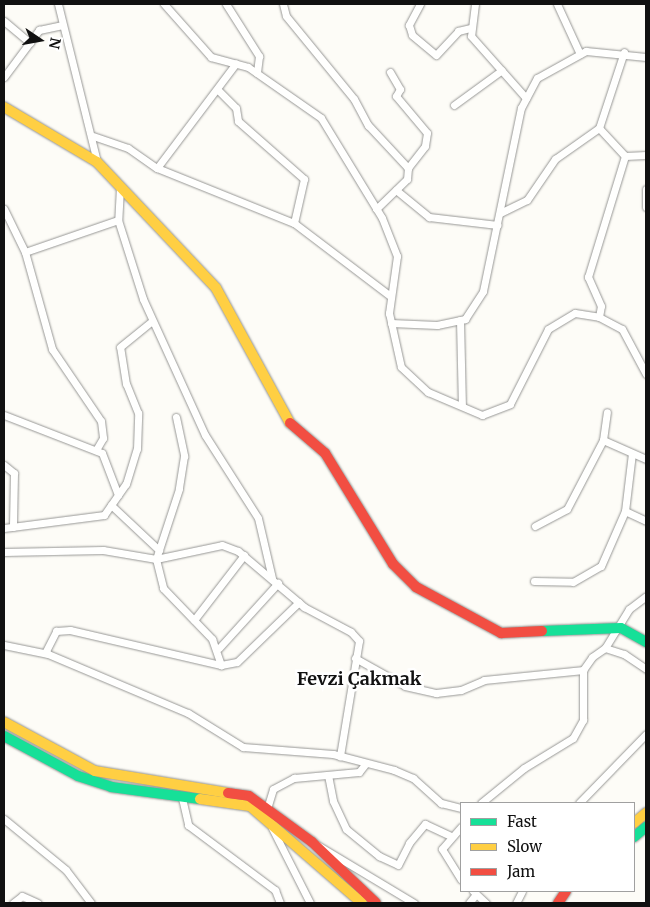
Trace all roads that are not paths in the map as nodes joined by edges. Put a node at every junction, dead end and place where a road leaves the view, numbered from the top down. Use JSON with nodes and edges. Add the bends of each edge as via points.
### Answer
{"nodes":[{"id":1,"x":58,"y":4,"type":"edge"},
{"id":2,"x":164,"y":4,"type":"edge"},
{"id":3,"x":226,"y":4,"type":"edge"},
{"id":4,"x":283,"y":4,"type":"edge"},
{"id":5,"x":420,"y":4,"type":"edge"},
{"id":6,"x":475,"y":4,"type":"edge"},
{"id":7,"x":557,"y":4,"type":"edge"},
{"id":8,"x":4,"y":21,"type":"edge"},
{"id":9,"x":62,"y":25,"type":"junction"},
{"id":10,"x":470,"y":28,"type":"junction"},
{"id":11,"x":30,"y":43,"type":"junction"},
{"id":12,"x":624,"y":52,"type":"junction"},
{"id":13,"x":580,"y":54,"type":"junction"},
{"id":14,"x":646,"y":57,"type":"edge"},
{"id":15,"x":236,"y":64,"type":"junction"},
{"id":16,"x":502,"y":70,"type":"junction"},
{"id":17,"x":390,"y":72,"type":"dead end"},
{"id":18,"x":257,"y":73,"type":"junction"},
{"id":19,"x":4,"y":77,"type":"edge"},
{"id":20,"x":218,"y":90,"type":"junction"},
{"id":21,"x":526,"y":98,"type":"junction"},
{"id":22,"x":454,"y":105,"type":"dead end"},
{"id":23,"x":4,"y":107,"type":"edge"},
{"id":24,"x":599,"y":128,"type":"junction"},
{"id":25,"x":93,"y":136,"type":"junction"},
{"id":26,"x":646,"y":155,"type":"edge"},
{"id":27,"x":625,"y":156,"type":"junction"},
{"id":28,"x":97,"y":162,"type":"junction"},
{"id":29,"x":157,"y":168,"type":"junction"},
{"id":30,"x":408,"y":168,"type":"junction"},
{"id":31,"x":120,"y":187,"type":"junction"},
{"id":32,"x":646,"y":188,"type":"edge"},
{"id":33,"x":396,"y":190,"type":"junction"},
{"id":34,"x":646,"y":207,"type":"edge"},
{"id":35,"x":4,"y":209,"type":"edge"},
{"id":36,"x":376,"y":209,"type":"junction"},
{"id":37,"x":500,"y":213,"type":"junction"},
{"id":38,"x":118,"y":220,"type":"junction"},
{"id":39,"x":294,"y":222,"type":"junction"},
{"id":40,"x":498,"y":225,"type":"junction"},
{"id":41,"x":25,"y":252,"type":"junction"},
{"id":42,"x":390,"y":296,"type":"junction"},
{"id":43,"x":599,"y":317,"type":"junction"},
{"id":44,"x":152,"y":320,"type":"junction"},
{"id":45,"x":460,"y":320,"type":"junction"},
{"id":46,"x":391,"y":323,"type":"junction"},
{"id":47,"x":646,"y":374,"type":"edge"},
{"id":48,"x":462,"y":405,"type":"junction"},
{"id":49,"x":607,"y":412,"type":"dead end"},
{"id":50,"x":4,"y":416,"type":"edge"},
{"id":51,"x":176,"y":416,"type":"dead end"},
{"id":52,"x":603,"y":440,"type":"junction"},
{"id":53,"x":96,"y":450,"type":"junction"},
{"id":54,"x":632,"y":453,"type":"junction"},
{"id":55,"x":646,"y":460,"type":"edge"},
{"id":56,"x":4,"y":465,"type":"edge"},
{"id":57,"x":118,"y":496,"type":"junction"},
{"id":58,"x":112,"y":505,"type":"junction"},
{"id":59,"x":625,"y":511,"type":"junction"},
{"id":60,"x":646,"y":520,"type":"edge"},
{"id":61,"x":535,"y":526,"type":"dead end"},
{"id":62,"x":13,"y":527,"type":"junction"},
{"id":63,"x":4,"y":528,"type":"edge"},
{"id":64,"x":159,"y":550,"type":"junction"},
{"id":65,"x":4,"y":552,"type":"edge"},
{"id":66,"x":244,"y":555,"type":"junction"},
{"id":67,"x":156,"y":559,"type":"junction"},
{"id":68,"x":272,"y":578,"type":"junction"},
{"id":69,"x":534,"y":581,"type":"dead end"},
{"id":70,"x":278,"y":583,"type":"junction"},
{"id":71,"x":646,"y":596,"type":"edge"},
{"id":72,"x":299,"y":602,"type":"junction"},
{"id":73,"x":194,"y":620,"type":"junction"},
{"id":74,"x":620,"y":628,"type":"junction"},
{"id":75,"x":646,"y":642,"type":"edge"},
{"id":76,"x":4,"y":645,"type":"edge"},
{"id":77,"x":219,"y":648,"type":"junction"},
{"id":78,"x":605,"y":648,"type":"junction"},
{"id":79,"x":45,"y":654,"type":"junction"},
{"id":80,"x":356,"y":658,"type":"junction"},
{"id":81,"x":222,"y":666,"type":"junction"},
{"id":82,"x":646,"y":669,"type":"edge"},
{"id":83,"x":583,"y":670,"type":"junction"},
{"id":84,"x":4,"y":722,"type":"edge"},
{"id":85,"x":646,"y":734,"type":"edge"},
{"id":86,"x":4,"y":736,"type":"edge"},
{"id":87,"x":340,"y":756,"type":"junction"},
{"id":88,"x":366,"y":763,"type":"junction"},
{"id":89,"x":328,"y":775,"type":"junction"},
{"id":90,"x":182,"y":798,"type":"junction"},
{"id":91,"x":482,"y":802,"type":"edge"},
{"id":92,"x":579,"y":802,"type":"edge"},
{"id":93,"x":460,"y":808,"type":"edge"},
{"id":94,"x":266,"y":811,"type":"junction"},
{"id":95,"x":646,"y":813,"type":"edge"},
{"id":96,"x":4,"y":819,"type":"edge"},
{"id":97,"x":635,"y":822,"type":"edge"},
{"id":98,"x":646,"y":827,"type":"edge"},
{"id":99,"x":460,"y":828,"type":"edge"},
{"id":100,"x":451,"y":836,"type":"junction"},
{"id":101,"x":635,"y":836,"type":"edge"},
{"id":102,"x":312,"y":842,"type":"junction"},
{"id":103,"x":460,"y":878,"type":"edge"},
{"id":104,"x":475,"y":892,"type":"edge"},
{"id":105,"x":13,"y":903,"type":"edge"},
{"id":106,"x":38,"y":903,"type":"edge"},
{"id":107,"x":91,"y":903,"type":"edge"},
{"id":108,"x":280,"y":903,"type":"edge"},
{"id":109,"x":310,"y":903,"type":"edge"},
{"id":110,"x":362,"y":903,"type":"edge"},
{"id":111,"x":376,"y":903,"type":"edge"},
{"id":112,"x":414,"y":903,"type":"edge"},
{"id":113,"x":469,"y":903,"type":"edge"},
{"id":114,"x":486,"y":903,"type":"edge"}],
"edges":[{"from":1,"to":9,"type":"street"},
{"from":2,"to":15,"type":"street","via":[[212,57]]},
{"from":3,"to":18,"type":"street","via":[[259,56]]},
{"from":4,"to":30,"type":"street","via":[[286,16],[354,99],[368,125]]},
{"from":5,"to":10,"type":"street","via":[[408,25],[412,35],[436,55],[458,31]]},
{"from":6,"to":10,"type":"street"},
{"from":7,"to":13,"type":"street"},
{"from":8,"to":11,"type":"street"},
{"from":9,"to":11,"type":"street","via":[[39,30]]},
{"from":9,"to":25,"type":"street"},
{"from":10,"to":16,"type":"street","via":[[470,36]]},
{"from":11,"to":19,"type":"street"},
{"from":12,"to":13,"type":"street"},
{"from":12,"to":14,"type":"street"},
{"from":12,"to":24,"type":"street"},
{"from":13,"to":21,"type":"street","via":[[537,78]]},
{"from":15,"to":18,"type":"street"},
{"from":15,"to":20,"type":"street"},
{"from":16,"to":21,"type":"street"},
{"from":16,"to":22,"type":"street"},
{"from":17,"to":30,"type":"street","via":[[400,89],[396,96],[427,133],[425,146]]},
{"from":18,"to":36,"type":"street","via":[[321,118]]},
{"from":20,"to":29,"type":"street"},
{"from":20,"to":39,"type":"street","via":[[236,108],[238,121],[304,179]]},
{"from":21,"to":37,"type":"street"},
{"from":23,"to":28,"type":"street"},
{"from":24,"to":27,"type":"street"},
{"from":24,"to":37,"type":"street","via":[[555,159],[527,200]]},
{"from":25,"to":28,"type":"street"},
{"from":25,"to":29,"type":"street","via":[[128,148]]},
{"from":26,"to":27,"type":"street"},
{"from":27,"to":43,"type":"street","via":[[588,277],[601,306]]},
{"from":28,"to":31,"type":"street"},
{"from":29,"to":39,"type":"street"},
{"from":30,"to":33,"type":"street","via":[[407,179]]},
{"from":31,"to":38,"type":"street"},
{"from":31,"to":74,"type":"street","via":[[216,288],[291,425],[325,453],[393,564],[416,587],[501,633]]},
{"from":32,"to":34,"type":"street"},
{"from":33,"to":36,"type":"street"},
{"from":33,"to":40,"type":"street","via":[[430,218]]},
{"from":35,"to":41,"type":"street"},
{"from":36,"to":42,"type":"street","via":[[397,256],[398,274]]},
{"from":37,"to":40,"type":"street"},
{"from":38,"to":41,"type":"street"},
{"from":38,"to":44,"type":"street"},
{"from":39,"to":42,"type":"street"},
{"from":40,"to":45,"type":"street","via":[[482,291],[466,319]]},
{"from":41,"to":53,"type":"street","via":[[52,349],[101,421],[103,438]]},
{"from":42,"to":46,"type":"street"},
{"from":43,"to":47,"type":"street","via":[[622,329]]},
{"from":43,"to":48,"type":"street","via":[[575,313],[548,330],[510,404],[482,414]]},
{"from":44,"to":57,"type":"street","via":[[120,347],[126,384],[138,413],[137,450]]},
{"from":44,"to":68,"type":"street","via":[[205,435],[258,518]]},
{"from":45,"to":46,"type":"street","via":[[437,325]]},
{"from":45,"to":48,"type":"street"},
{"from":46,"to":48,"type":"street","via":[[401,367],[428,392]]},
{"from":49,"to":52,"type":"street"},
{"from":50,"to":53,"type":"street"},
{"from":51,"to":64,"type":"street","via":[[184,456]]},
{"from":52,"to":54,"type":"street"},
{"from":52,"to":61,"type":"street","via":[[567,510]]},
{"from":53,"to":57,"type":"street","via":[[102,453]]},
{"from":54,"to":55,"type":"street"},
{"from":54,"to":59,"type":"street"},
{"from":56,"to":62,"type":"street","via":[[14,473]]},
{"from":57,"to":58,"type":"street"},
{"from":58,"to":62,"type":"street","via":[[104,516]]},
{"from":58,"to":64,"type":"street"},
{"from":59,"to":60,"type":"street"},
{"from":59,"to":69,"type":"street","via":[[601,566],[573,582]]},
{"from":62,"to":63,"type":"street"},
{"from":64,"to":67,"type":"street"},
{"from":65,"to":67,"type":"street","via":[[103,550]]},
{"from":66,"to":67,"type":"street","via":[[222,545]]},
{"from":66,"to":68,"type":"street"},
{"from":66,"to":73,"type":"street"},
{"from":67,"to":73,"type":"street","via":[[163,588]]},
{"from":68,"to":70,"type":"street"},
{"from":70,"to":72,"type":"street"},
{"from":70,"to":77,"type":"street"},
{"from":71,"to":74,"type":"street","via":[[629,609]]},
{"from":72,"to":80,"type":"street","via":[[351,632],[359,641]]},
{"from":72,"to":81,"type":"street","via":[[237,662]]},
{"from":73,"to":77,"type":"street"},
{"from":74,"to":75,"type":"street"},
{"from":74,"to":78,"type":"street"},
{"from":76,"to":79,"type":"street"},
{"from":77,"to":81,"type":"street"},
{"from":78,"to":82,"type":"street","via":[[624,654]]},
{"from":78,"to":83,"type":"street"},
{"from":79,"to":81,"type":"street","via":[[56,631],[70,630]]},
{"from":79,"to":87,"type":"street","via":[[188,713],[243,747]]},
{"from":80,"to":83,"type":"street","via":[[405,686],[436,693],[461,690],[484,680]]},
{"from":80,"to":87,"type":"street"},
{"from":83,"to":91,"type":"street","via":[[583,720],[573,738],[524,768]]},
{"from":84,"to":94,"type":"street","via":[[95,771],[249,796]]},
{"from":85,"to":92,"type":"street"},
{"from":86,"to":90,"type":"street","via":[[78,776],[111,787]]},
{"from":87,"to":88,"type":"street"},
{"from":88,"to":89,"type":"street","via":[[359,772]]},
{"from":88,"to":93,"type":"street","via":[[405,774],[441,803]]},
{"from":89,"to":94,"type":"street","via":[[294,778],[273,789]]},
{"from":89,"to":100,"type":"street","via":[[333,801],[346,829],[379,856],[398,865],[409,843],[425,824]]},
{"from":90,"to":94,"type":"street"},
{"from":90,"to":108,"type":"street","via":[[188,825],[276,890]]},
{"from":94,"to":102,"type":"street"},
{"from":94,"to":109,"type":"street"},
{"from":94,"to":110,"type":"street"},
{"from":95,"to":97,"type":"street"},
{"from":96,"to":107,"type":"street","via":[[66,870]]},
{"from":98,"to":101,"type":"street"},
{"from":99,"to":100,"type":"street"},
{"from":100,"to":103,"type":"street","via":[[442,849]]},
{"from":102,"to":111,"type":"street"},
{"from":102,"to":112,"type":"street"},
{"from":104,"to":113,"type":"street"},
{"from":104,"to":114,"type":"street"},
{"from":105,"to":106,"type":"street","via":[[22,896]]}]}
